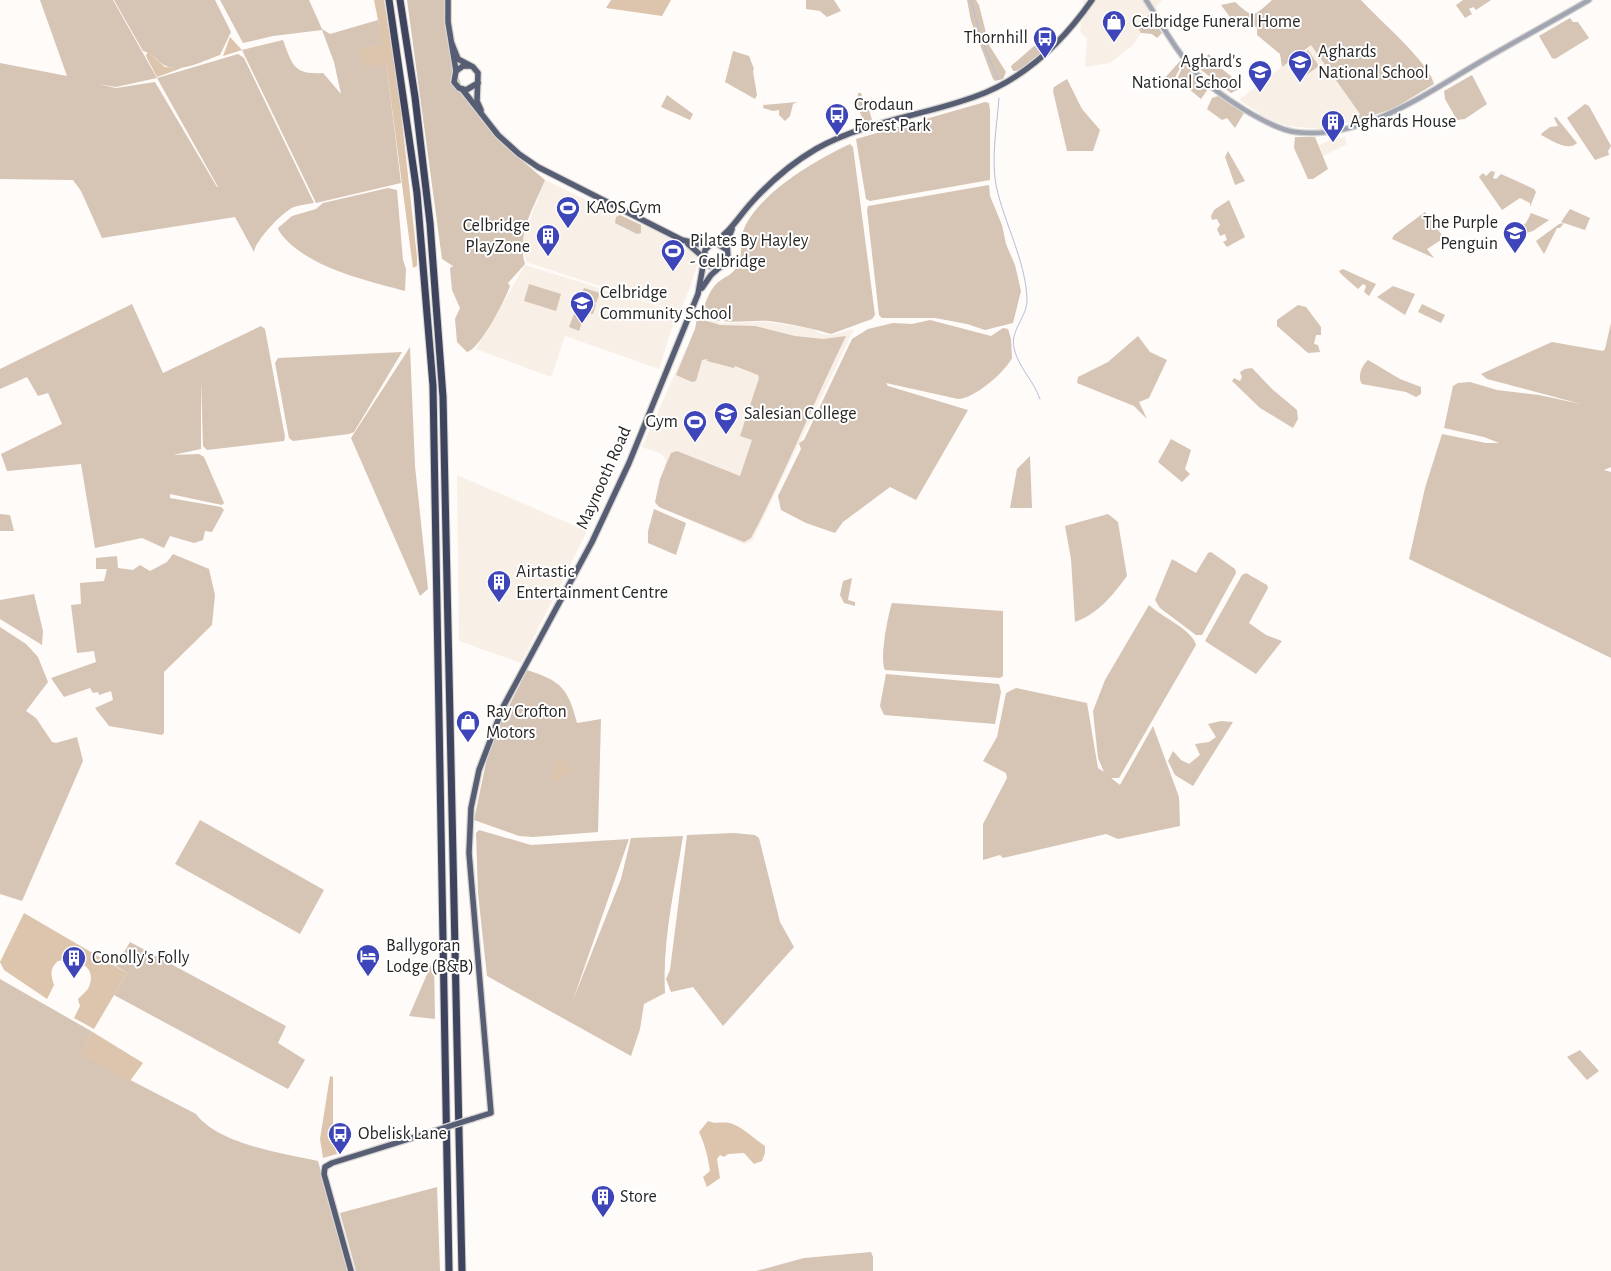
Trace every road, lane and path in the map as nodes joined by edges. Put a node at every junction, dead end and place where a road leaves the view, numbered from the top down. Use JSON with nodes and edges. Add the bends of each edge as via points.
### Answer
{"nodes":[{"id":1,"x":389,"y":0,"type":"edge"},
{"id":2,"x":400,"y":0,"type":"edge"},
{"id":3,"x":448,"y":0,"type":"edge"},
{"id":4,"x":1092,"y":0,"type":"edge"},
{"id":5,"x":1146,"y":0,"type":"edge"},
{"id":6,"x":1589,"y":0,"type":"edge"},
{"id":7,"x":452,"y":44,"type":"junction"},
{"id":8,"x":471,"y":66,"type":"junction"},
{"id":9,"x":456,"y":71,"type":"junction"},
{"id":10,"x":478,"y":83,"type":"junction"},
{"id":11,"x":462,"y":90,"type":"junction"},
{"id":12,"x":484,"y":118,"type":"junction"},
{"id":13,"x":743,"y":213,"type":"junction"},
{"id":14,"x":682,"y":240,"type":"junction"},
{"id":15,"x":712,"y":244,"type":"junction"},
{"id":16,"x":727,"y":250,"type":"junction"},
{"id":17,"x":704,"y":259,"type":"junction"},
{"id":18,"x":720,"y":267,"type":"junction"},
{"id":19,"x":698,"y":294,"type":"junction"},
{"id":20,"x":352,"y":1271,"type":"edge"},
{"id":21,"x":449,"y":1271,"type":"edge"},
{"id":22,"x":462,"y":1271,"type":"edge"}],
"edges":[{"from":1,"to":21,"type":"highway","via":[[418,200],[433,386]]},
{"from":2,"to":22,"type":"highway","via":[[430,223],[444,397]]},
{"from":3,"to":7,"type":"main road"},
{"from":4,"to":13,"type":"main road","via":[[1060,41],[1020,75],[990,91],[869,125],[819,148],[779,175]]},
{"from":5,"to":6,"type":"street","via":[[1191,67],[1214,88],[1265,123],[1294,132],[1314,132],[1356,125],[1399,111]]},
{"from":7,"to":8,"type":"main road","via":[[458,59]]},
{"from":7,"to":9,"type":"main road"},
{"from":8,"to":9,"type":"main road","via":[[463,66]]},
{"from":8,"to":10,"type":"main road","via":[[478,73]]},
{"from":9,"to":11,"type":"main road","via":[[454,82]]},
{"from":10,"to":11,"type":"main road","via":[[470,90]]},
{"from":10,"to":12,"type":"main road","via":[[477,101]]},
{"from":11,"to":12,"type":"main road"},
{"from":12,"to":14,"type":"main road","via":[[519,154],[538,167]]},
{"from":13,"to":15,"type":"main road"},
{"from":13,"to":16,"type":"main road","via":[[728,239]]},
{"from":14,"to":15,"type":"main road"},
{"from":14,"to":17,"type":"main road"},
{"from":15,"to":16,"type":"main road","via":[[722,245]]},
{"from":15,"to":17,"type":"main road","via":[[704,250]]},
{"from":16,"to":18,"type":"main road","via":[[728,260]]},
{"from":17,"to":18,"type":"main road","via":[[710,266]]},
{"from":17,"to":19,"type":"main road","name":"Maynooth Road"},
{"from":18,"to":19,"type":"main road","name":"Maynooth Road"},
{"from":19,"to":20,"type":"main road","name":"Maynooth Road","bridge":true,"via":[[622,480],[492,732],[479,770],[471,808],[470,874],[491,1113],[332,1163],[325,1168]]}]}
